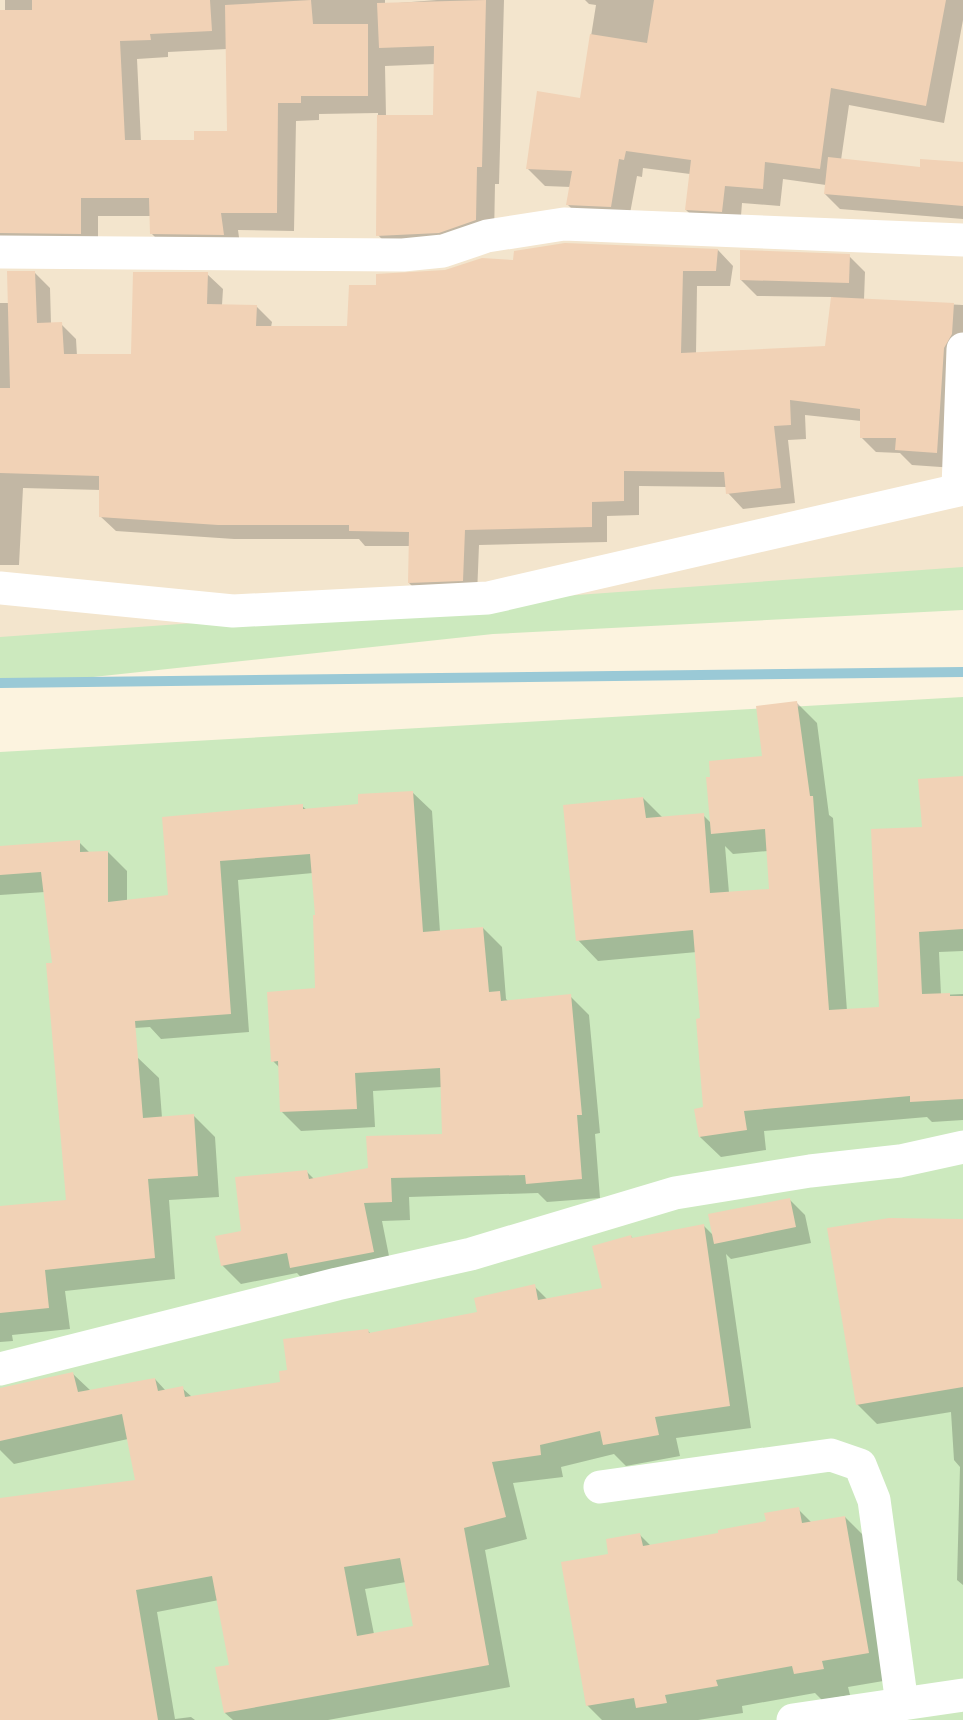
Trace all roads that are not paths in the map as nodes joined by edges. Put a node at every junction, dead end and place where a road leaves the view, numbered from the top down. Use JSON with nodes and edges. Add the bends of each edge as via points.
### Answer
{"nodes":[{"id":1,"x":963,"y":240,"type":"edge"},
{"id":2,"x":0,"y":252,"type":"edge"},
{"id":3,"x":963,"y":349,"type":"edge"},
{"id":4,"x":960,"y":489,"type":"edge"},
{"id":5,"x":0,"y":588,"type":"edge"},
{"id":6,"x":963,"y":1147,"type":"edge"},
{"id":7,"x":0,"y":1369,"type":"edge"},
{"id":8,"x":600,"y":1487,"type":"dead end"},
{"id":9,"x":963,"y":1695,"type":"edge"},
{"id":10,"x":902,"y":1704,"type":"junction"},
{"id":11,"x":793,"y":1720,"type":"edge"}],
"edges":[{"from":1,"to":2,"type":"street","via":[[564,224],[487,236],[442,251],[403,255]]},
{"from":3,"to":4,"type":"street"},
{"from":4,"to":5,"type":"street","via":[[488,598],[233,611]]},
{"from":6,"to":7,"type":"street","via":[[900,1161],[675,1193],[471,1254]]},
{"from":8,"to":10,"type":"street","via":[[831,1455],[860,1465],[874,1500]]},
{"from":9,"to":10,"type":"street"},
{"from":10,"to":11,"type":"street"}]}
